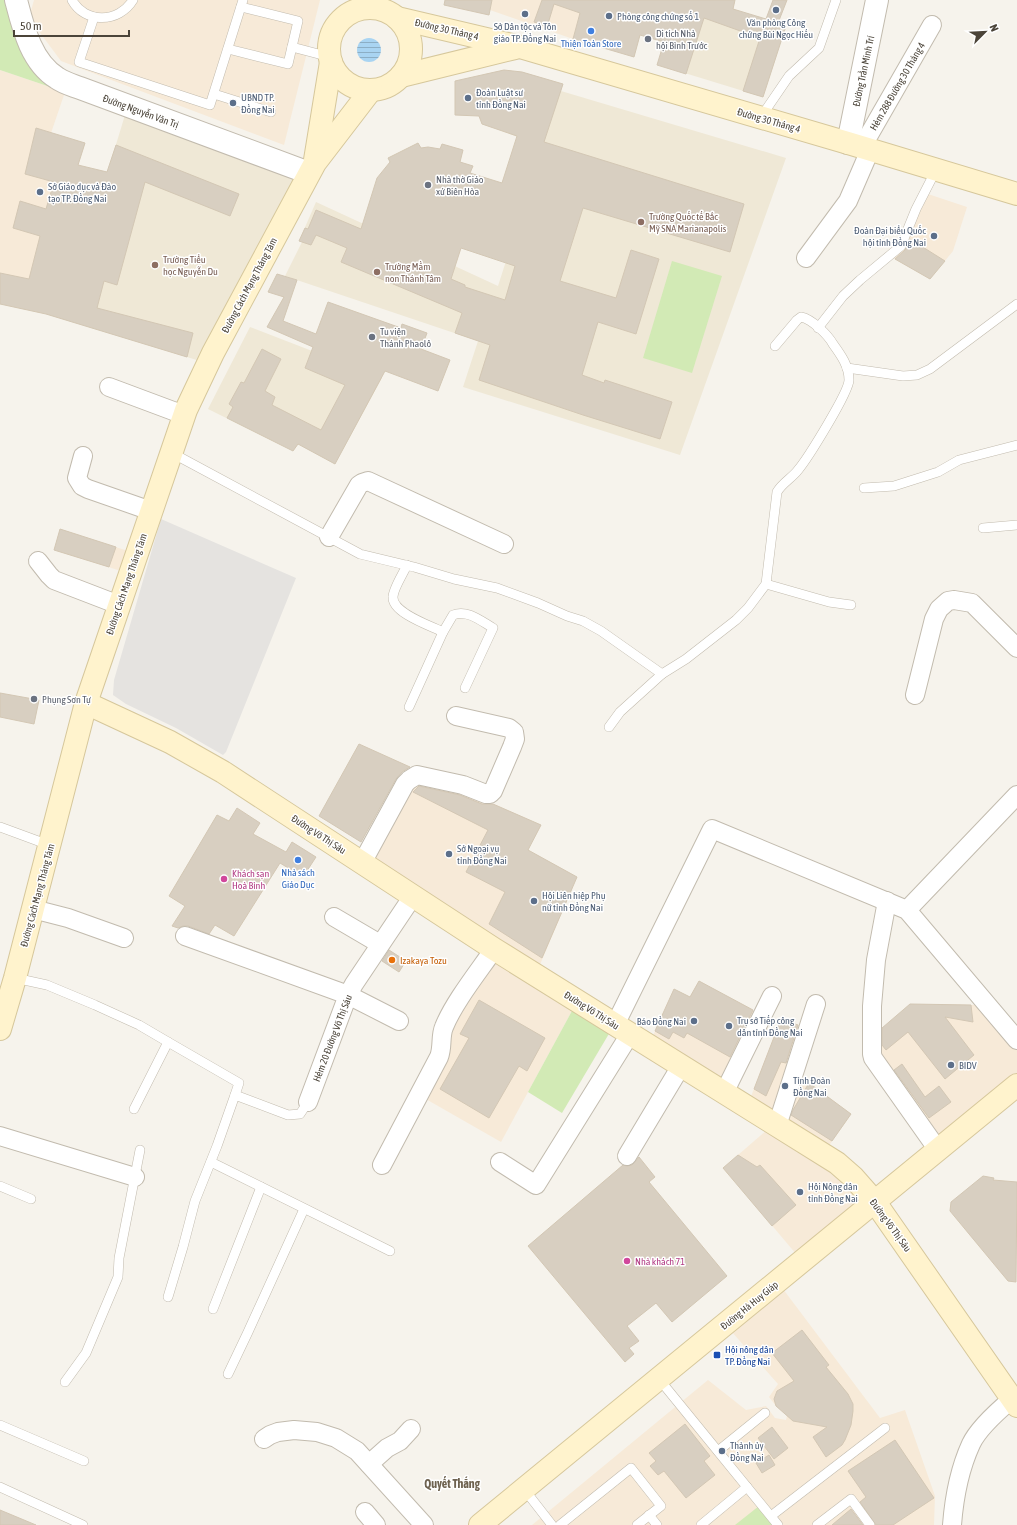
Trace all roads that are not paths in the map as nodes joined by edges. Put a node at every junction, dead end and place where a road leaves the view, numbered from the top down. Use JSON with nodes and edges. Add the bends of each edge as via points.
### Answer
{"nodes":[{"id":1,"x":16,"y":0,"type":"edge"},
{"id":2,"x":72,"y":0,"type":"edge"},
{"id":3,"x":133,"y":0,"type":"edge"},
{"id":4,"x":342,"y":0,"type":"edge"},
{"id":5,"x":836,"y":0,"type":"edge"},
{"id":6,"x":877,"y":0,"type":"edge"},
{"id":7,"x":242,"y":3,"type":"edge"},
{"id":8,"x":388,"y":10,"type":"edge"},
{"id":9,"x":94,"y":17,"type":"junction"},
{"id":10,"x":338,"y":22,"type":"junction"},
{"id":11,"x":932,"y":25,"type":"dead end"},
{"id":12,"x":292,"y":47,"type":"junction"},
{"id":13,"x":520,"y":47,"type":"junction"},
{"id":14,"x":228,"y":49,"type":"junction"},
{"id":15,"x":330,"y":60,"type":"junction"},
{"id":16,"x":401,"y":76,"type":"junction"},
{"id":17,"x":371,"y":90,"type":"junction"},
{"id":18,"x":214,"y":94,"type":"junction"},
{"id":19,"x":271,"y":112,"type":"dead end"},
{"id":20,"x":761,"y":117,"type":"junction"},
{"id":21,"x":860,"y":146,"type":"junction"},
{"id":22,"x":312,"y":168,"type":"junction"},
{"id":23,"x":936,"y":170,"type":"junction"},
{"id":24,"x":1017,"y":194,"type":"edge"},
{"id":25,"x":806,"y":258,"type":"dead end"},
{"id":26,"x":1017,"y":304,"type":"edge"},
{"id":27,"x":818,"y":328,"type":"junction"},
{"id":28,"x":775,"y":346,"type":"dead end"},
{"id":29,"x":847,"y":368,"type":"junction"},
{"id":30,"x":109,"y":387,"type":"dead end"},
{"id":31,"x":184,"y":415,"type":"junction"},
{"id":32,"x":1017,"y":445,"type":"edge"},
{"id":33,"x":170,"y":452,"type":"junction"},
{"id":34,"x":83,"y":456,"type":"dead end"},
{"id":35,"x":864,"y":488,"type":"dead end"},
{"id":36,"x":151,"y":511,"type":"junction"},
{"id":37,"x":1017,"y":525,"type":"edge"},
{"id":38,"x":983,"y":528,"type":"dead end"},
{"id":39,"x":330,"y":537,"type":"junction"},
{"id":40,"x":504,"y":544,"type":"dead end"},
{"id":41,"x":38,"y":561,"type":"dead end"},
{"id":42,"x":407,"y":566,"type":"junction"},
{"id":43,"x":766,"y":584,"type":"junction"},
{"id":44,"x":119,"y":605,"type":"junction"},
{"id":45,"x":852,"y":605,"type":"dead end"},
{"id":46,"x":443,"y":632,"type":"junction"},
{"id":47,"x":1017,"y":648,"type":"edge"},
{"id":48,"x":662,"y":674,"type":"junction"},
{"id":49,"x":465,"y":688,"type":"dead end"},
{"id":50,"x":915,"y":695,"type":"dead end"},
{"id":51,"x":86,"y":703,"type":"junction"},
{"id":52,"x":409,"y":707,"type":"dead end"},
{"id":53,"x":456,"y":716,"type":"dead end"},
{"id":54,"x":609,"y":727,"type":"dead end"},
{"id":55,"x":1017,"y":795,"type":"edge"},
{"id":56,"x":0,"y":827,"type":"edge"},
{"id":57,"x":50,"y":845,"type":"junction"},
{"id":58,"x":362,"y":863,"type":"junction"},
{"id":59,"x":413,"y":896,"type":"junction"},
{"id":60,"x":887,"y":901,"type":"junction"},
{"id":61,"x":33,"y":909,"type":"junction"},
{"id":62,"x":907,"y":910,"type":"junction"},
{"id":63,"x":334,"y":917,"type":"dead end"},
{"id":64,"x":185,"y":936,"type":"dead end"},
{"id":65,"x":124,"y":938,"type":"dead end"},
{"id":66,"x":380,"y":944,"type":"junction"},
{"id":67,"x":494,"y":949,"type":"junction"},
{"id":68,"x":15,"y":978,"type":"junction"},
{"id":69,"x":348,"y":995,"type":"junction"},
{"id":70,"x":772,"y":996,"type":"dead end"},
{"id":71,"x":816,"y":1004,"type":"dead end"},
{"id":72,"x":399,"y":1022,"type":"dead end"},
{"id":73,"x":0,"y":1029,"type":"edge"},
{"id":74,"x":622,"y":1030,"type":"junction"},
{"id":75,"x":1017,"y":1040,"type":"edge"},
{"id":76,"x":168,"y":1042,"type":"junction"},
{"id":77,"x":681,"y":1066,"type":"junction"},
{"id":78,"x":1015,"y":1090,"type":"edge"},
{"id":79,"x":724,"y":1093,"type":"junction"},
{"id":80,"x":235,"y":1095,"type":"junction"},
{"id":81,"x":308,"y":1102,"type":"joint"},
{"id":82,"x":134,"y":1109,"type":"dead end"},
{"id":83,"x":777,"y":1126,"type":"junction"},
{"id":84,"x":0,"y":1136,"type":"edge"},
{"id":85,"x":140,"y":1150,"type":"dead end"},
{"id":86,"x":938,"y":1150,"type":"junction"},
{"id":87,"x":627,"y":1156,"type":"dead end"},
{"id":88,"x":211,"y":1162,"type":"junction"},
{"id":89,"x":500,"y":1162,"type":"dead end"},
{"id":90,"x":382,"y":1165,"type":"dead end"},
{"id":91,"x":135,"y":1178,"type":"junction"},
{"id":92,"x":0,"y":1186,"type":"edge"},
{"id":93,"x":261,"y":1187,"type":"junction"},
{"id":94,"x":31,"y":1199,"type":"dead end"},
{"id":95,"x":875,"y":1202,"type":"junction"},
{"id":96,"x":304,"y":1209,"type":"junction"},
{"id":97,"x":390,"y":1251,"type":"dead end"},
{"id":98,"x":168,"y":1297,"type":"dead end"},
{"id":99,"x":213,"y":1309,"type":"dead end"},
{"id":100,"x":228,"y":1374,"type":"dead end"},
{"id":101,"x":659,"y":1379,"type":"junction"},
{"id":102,"x":65,"y":1382,"type":"dead end"},
{"id":103,"x":1015,"y":1402,"type":"edge"},
{"id":104,"x":765,"y":1413,"type":"dead end"},
{"id":105,"x":0,"y":1425,"type":"edge"},
{"id":106,"x":885,"y":1428,"type":"dead end"},
{"id":107,"x":411,"y":1429,"type":"dead end"},
{"id":108,"x":264,"y":1439,"type":"dead end"},
{"id":109,"x":718,"y":1451,"type":"junction"},
{"id":110,"x":84,"y":1461,"type":"dead end"},
{"id":111,"x":369,"y":1464,"type":"junction"},
{"id":112,"x":0,"y":1487,"type":"edge"},
{"id":113,"x":747,"y":1487,"type":"junction"},
{"id":114,"x":524,"y":1489,"type":"junction"},
{"id":115,"x":649,"y":1515,"type":"junction"},
{"id":116,"x":771,"y":1516,"type":"junction"},
{"id":117,"x":569,"y":1517,"type":"junction"},
{"id":118,"x":83,"y":1525,"type":"edge"},
{"id":119,"x":424,"y":1525,"type":"edge"},
{"id":120,"x":480,"y":1525,"type":"edge"},
{"id":121,"x":552,"y":1525,"type":"edge"},
{"id":122,"x":560,"y":1525,"type":"edge"},
{"id":123,"x":576,"y":1525,"type":"edge"},
{"id":124,"x":637,"y":1525,"type":"edge"},
{"id":125,"x":657,"y":1525,"type":"edge"},
{"id":126,"x":701,"y":1525,"type":"edge"},
{"id":127,"x":778,"y":1525,"type":"edge"},
{"id":128,"x":817,"y":1525,"type":"edge"},
{"id":129,"x":870,"y":1525,"type":"edge"},
{"id":130,"x":952,"y":1525,"type":"edge"}],
"edges":[{"from":1,"to":22,"type":"street","name":"Đường Nguyễn Văn Trị","via":[[32,47],[42,63],[57,78]]},
{"from":2,"to":9,"type":"lane","via":[[80,10]]},
{"from":3,"to":9,"type":"lane","via":[[121,13],[111,17]]},
{"from":4,"to":10,"type":"main road"},
{"from":5,"to":20,"type":"lane","via":[[819,48],[789,76]]},
{"from":6,"to":21,"type":"street","name":"Đường Trần Minh Trí"},
{"from":7,"to":12,"type":"lane","via":[[298,22]]},
{"from":7,"to":14,"type":"lane"},
{"from":8,"to":10,"type":"main road","via":[[361,8],[348,13]]},
{"from":8,"to":13,"type":"main road","name":"Đường 30 Tháng 4"},
{"from":8,"to":16,"type":"main road","via":[[407,31],[411,46],[407,67]]},
{"from":9,"to":18,"type":"lane","via":[[79,62],[210,105]]},
{"from":10,"to":15,"type":"main road","via":[[331,35]]},
{"from":11,"to":21,"type":"street","name":"Hẻm 288 Đường 30 Tháng 4"},
{"from":12,"to":14,"type":"lane","via":[[288,64]]},
{"from":12,"to":15,"type":"lane"},
{"from":13,"to":16,"type":"main road","name":"Đường 30 Tháng 4"},
{"from":13,"to":20,"type":"main road","name":"Đường 30 Tháng 4"},
{"from":14,"to":18,"type":"lane"},
{"from":15,"to":17,"type":"main road","via":[[337,74],[347,83]]},
{"from":15,"to":22,"type":"main road","name":"Đường Cách Mạng Tháng Tám"},
{"from":16,"to":17,"type":"main road","via":[[393,84]]},
{"from":17,"to":22,"type":"main road","name":"Đường Cách Mạng Tháng Tám"},
{"from":18,"to":19,"type":"lane"},
{"from":20,"to":21,"type":"main road","name":"Đường 30 Tháng 4"},
{"from":21,"to":23,"type":"main road","name":"Đường 30 Tháng 4"},
{"from":21,"to":25,"type":"street","name":"Hẻm 288 Đường 30 Tháng 4","via":[[848,202]]},
{"from":22,"to":31,"type":"main road","name":"Đường Cách Mạng Tháng Tám","via":[[213,353]]},
{"from":23,"to":24,"type":"main road","name":"Đường 30 Tháng 4"},
{"from":23,"to":27,"type":"lane","via":[[901,246],[843,296]]},
{"from":26,"to":29,"type":"lane","via":[[930,369],[917,375],[903,376]]},
{"from":27,"to":28,"type":"lane","via":[[801,317]]},
{"from":27,"to":29,"type":"lane","via":[[828,336]]},
{"from":29,"to":43,"type":"lane","via":[[849,381],[841,401],[798,471],[777,492]]},
{"from":30,"to":31,"type":"street"},
{"from":31,"to":33,"type":"main road","name":"Đường Cách Mạng Tháng Tám"},
{"from":32,"to":35,"type":"lane","via":[[959,460],[938,472],[894,486]]},
{"from":33,"to":36,"type":"main road","name":"Đường Cách Mạng Tháng Tám"},
{"from":33,"to":39,"type":"lane"},
{"from":34,"to":36,"type":"street","via":[[77,478],[82,486]]},
{"from":36,"to":44,"type":"main road","name":"Đường Cách Mạng Tháng Tám"},
{"from":37,"to":38,"type":"lane"},
{"from":39,"to":40,"type":"street","via":[[359,486],[368,481]]},
{"from":39,"to":42,"type":"lane","via":[[360,554]]},
{"from":41,"to":44,"type":"street","via":[[54,580]]},
{"from":42,"to":46,"type":"lane","via":[[394,594],[396,606],[406,615]]},
{"from":42,"to":48,"type":"lane","via":[[512,592],[567,616],[583,620]]},
{"from":43,"to":45,"type":"lane","via":[[829,602]]},
{"from":43,"to":48,"type":"lane","via":[[748,608],[718,635]]},
{"from":44,"to":51,"type":"main road","name":"Đường Cách Mạng Tháng Tám"},
{"from":46,"to":49,"type":"lane","via":[[453,615],[460,613],[469,614],[493,628]]},
{"from":46,"to":52,"type":"lane"},
{"from":47,"to":50,"type":"street","via":[[972,603],[948,601],[939,609],[934,619]]},
{"from":48,"to":54,"type":"lane","via":[[620,712]]},
{"from":51,"to":57,"type":"main road","name":"Đường Cách Mạng Tháng Tám"},
{"from":51,"to":58,"type":"main road","name":"Đường Võ Thị Sáu","via":[[190,752]]},
{"from":53,"to":58,"type":"street","via":[[509,728],[514,732],[515,739],[493,791],[486,794],[463,785],[414,776],[405,784]]},
{"from":55,"to":62,"type":"street"},
{"from":56,"to":57,"type":"lane"},
{"from":57,"to":61,"type":"main road","name":"Đường Cách Mạng Tháng Tám"},
{"from":58,"to":59,"type":"main road","name":"Đường Võ Thị Sáu"},
{"from":59,"to":66,"type":"street","name":"Hẻm 20 Đường Võ Thị Sáu"},
{"from":59,"to":67,"type":"main road","name":"Đường Võ Thị Sáu"},
{"from":60,"to":62,"type":"street"},
{"from":60,"to":74,"type":"street","via":[[712,829]]},
{"from":60,"to":86,"type":"street","via":[[876,960],[872,1006],[872,1054]]},
{"from":61,"to":65,"type":"street"},
{"from":61,"to":68,"type":"main road","name":"Đường Cách Mạng Tháng Tám"},
{"from":62,"to":75,"type":"street"},
{"from":63,"to":66,"type":"street"},
{"from":64,"to":69,"type":"street"},
{"from":66,"to":69,"type":"street","name":"Hẻm 20 Đường Võ Thị Sáu"},
{"from":67,"to":74,"type":"main road","name":"Đường Võ Thị Sáu"},
{"from":67,"to":90,"type":"street","via":[[443,1028],[439,1057]]},
{"from":68,"to":73,"type":"main road","name":"Đường Cách Mạng Tháng Tám"},
{"from":68,"to":76,"type":"lane","via":[[47,985],[88,1002],[139,1025]]},
{"from":69,"to":72,"type":"street"},
{"from":69,"to":81,"type":"street","name":"Hẻm 20 Đường Võ Thị Sáu"},
{"from":70,"to":79,"type":"street"},
{"from":71,"to":83,"type":"street"},
{"from":74,"to":77,"type":"main road","name":"Đường Võ Thị Sáu"},
{"from":74,"to":89,"type":"street","via":[[536,1185]]},
{"from":76,"to":80,"type":"lane","via":[[239,1083]]},
{"from":76,"to":82,"type":"lane"},
{"from":77,"to":79,"type":"main road","name":"Đường Võ Thị Sáu"},
{"from":77,"to":87,"type":"street"},
{"from":78,"to":86,"type":"main road","name":"Đường Hà Huy Giáp"},
{"from":79,"to":83,"type":"main road","name":"Đường Võ Thị Sáu"},
{"from":80,"to":81,"type":"lane","via":[[288,1115],[300,1114]]},
{"from":80,"to":88,"type":"lane"},
{"from":83,"to":95,"type":"main road","name":"Đường Võ Thị Sáu","via":[[844,1168]]},
{"from":84,"to":91,"type":"street"},
{"from":85,"to":91,"type":"lane"},
{"from":86,"to":95,"type":"main road","name":"Đường Hà Huy Giáp"},
{"from":88,"to":93,"type":"lane"},
{"from":88,"to":98,"type":"lane","via":[[195,1201]]},
{"from":91,"to":102,"type":"lane","via":[[119,1258],[118,1276],[86,1353]]},
{"from":92,"to":94,"type":"lane"},
{"from":93,"to":96,"type":"lane"},
{"from":93,"to":99,"type":"lane"},
{"from":95,"to":101,"type":"main road","name":"Đường Hà Huy Giáp"},
{"from":95,"to":103,"type":"main road","name":"Đường Võ Thị Sáu"},
{"from":96,"to":97,"type":"lane"},
{"from":96,"to":100,"type":"lane"},
{"from":101,"to":109,"type":"lane"},
{"from":101,"to":114,"type":"main road","name":"Đường Hà Huy Giáp"},
{"from":103,"to":130,"type":"street","via":[[991,1417],[971,1443],[960,1476]]},
{"from":104,"to":109,"type":"lane"},
{"from":105,"to":110,"type":"lane"},
{"from":106,"to":116,"type":"lane"},
{"from":107,"to":111,"type":"street","via":[[400,1442],[387,1448]]},
{"from":108,"to":111,"type":"street","via":[[287,1430],[316,1432],[348,1444]]},
{"from":109,"to":113,"type":"lane"},
{"from":111,"to":119,"type":"street"},
{"from":112,"to":118,"type":"lane"},
{"from":113,"to":116,"type":"lane"},
{"from":113,"to":126,"type":"lane"},
{"from":114,"to":120,"type":"main road","name":"Đường Hà Huy Giáp"},
{"from":114,"to":121,"type":"lane"},
{"from":115,"to":117,"type":"lane","via":[[661,1506],[630,1468]]},
{"from":115,"to":124,"type":"lane"},
{"from":115,"to":125,"type":"lane"},
{"from":116,"to":127,"type":"lane"},
{"from":117,"to":122,"type":"lane"},
{"from":117,"to":123,"type":"lane"},
{"from":128,"to":129,"type":"lane","via":[[851,1499]]}]}
